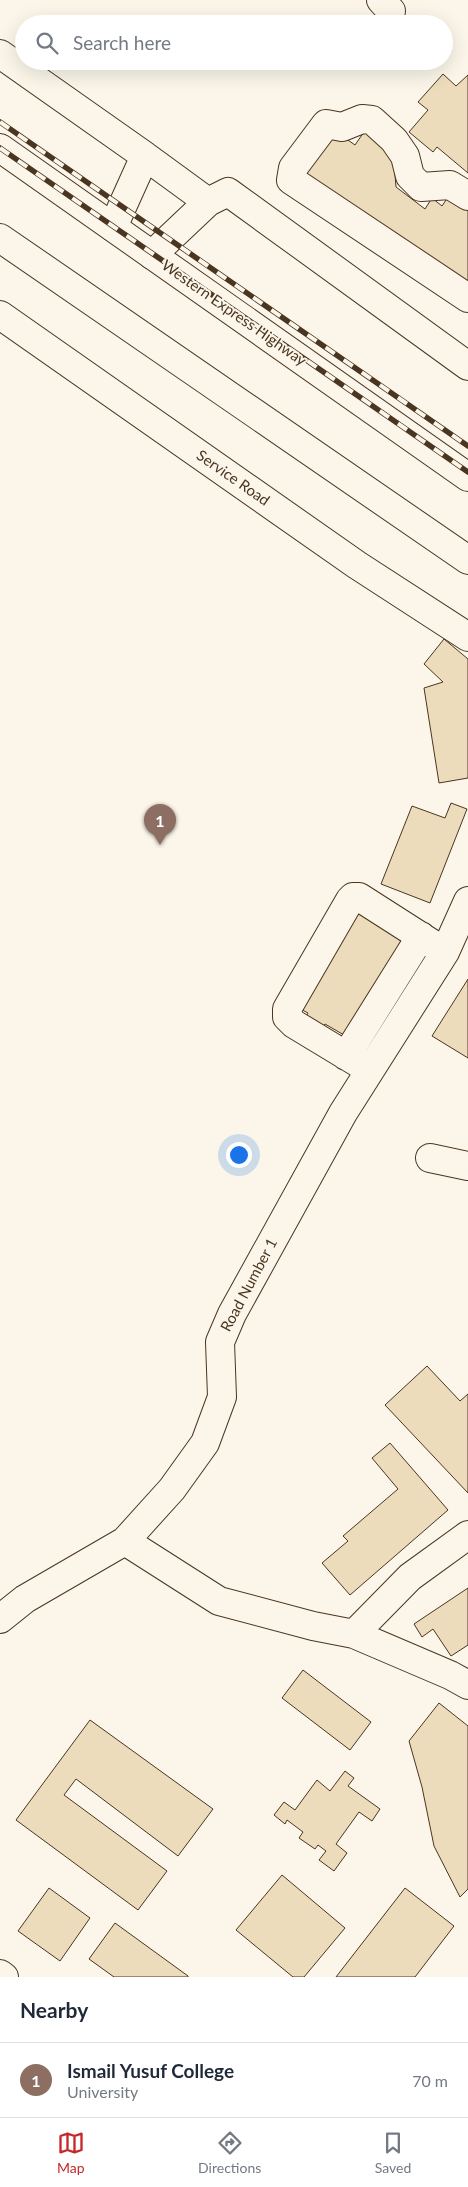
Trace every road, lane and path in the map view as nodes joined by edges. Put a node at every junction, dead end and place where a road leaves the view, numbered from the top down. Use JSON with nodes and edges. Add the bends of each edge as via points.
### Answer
{"nodes":[{"id":1,"x":0,"y":54,"type":"edge"},
{"id":2,"x":15,"y":65,"type":"edge"},
{"id":3,"x":23,"y":70,"type":"edge"},
{"id":4,"x":0,"y":148,"type":"edge"},
{"id":5,"x":145,"y":156,"type":"junction"},
{"id":6,"x":468,"y":196,"type":"edge"},
{"id":7,"x":208,"y":202,"type":"junction"},
{"id":8,"x":113,"y":227,"type":"junction"},
{"id":9,"x":0,"y":238,"type":"edge"},
{"id":10,"x":152,"y":255,"type":"junction"},
{"id":11,"x":468,"y":298,"type":"edge"},
{"id":12,"x":0,"y":315,"type":"edge"},
{"id":13,"x":468,"y":366,"type":"edge"},
{"id":14,"x":468,"y":476,"type":"edge"},
{"id":15,"x":468,"y":560,"type":"edge"},
{"id":16,"x":468,"y":637,"type":"edge"},
{"id":17,"x":468,"y":901,"type":"edge"},
{"id":18,"x":421,"y":936,"type":"junction"},
{"id":19,"x":445,"y":952,"type":"junction"},
{"id":20,"x":346,"y":1056,"type":"junction"},
{"id":21,"x":370,"y":1070,"type":"junction"},
{"id":22,"x":430,"y":1158,"type":"dead end"},
{"id":23,"x":468,"y":1166,"type":"edge"},
{"id":24,"x":468,"y":1535,"type":"edge"},
{"id":25,"x":125,"y":1541,"type":"junction"},
{"id":26,"x":0,"y":1619,"type":"edge"},
{"id":27,"x":354,"y":1634,"type":"junction"},
{"id":28,"x":468,"y":1686,"type":"edge"},
{"id":29,"x":0,"y":1974,"type":"edge"},
{"id":30,"x":4,"y":1977,"type":"edge"}],
"edges":[{"from":1,"to":2,"type":"main road"},
{"from":3,"to":5,"type":"main road"},
{"from":4,"to":8,"type":"main road","name":"Western Express Highway"},
{"from":5,"to":7,"type":"main road"},
{"from":5,"to":8,"type":"main road"},
{"from":6,"to":11,"type":"main road","via":[[450,185],[421,187],[410,176],[405,156],[394,140],[372,120],[362,119],[342,127],[326,124],[293,168],[291,180]]},
{"from":7,"to":10,"type":"main road"},
{"from":7,"to":13,"type":"main road","via":[[228,192]]},
{"from":8,"to":10,"type":"main road","name":"Western Express Highway"},
{"from":9,"to":15,"type":"main road"},
{"from":10,"to":14,"type":"main road","name":"Western Express Highway"},
{"from":12,"to":16,"type":"main road","name":"Service Road","via":[[357,565]]},
{"from":17,"to":19,"type":"main road","name":"Road Number 1"},
{"from":18,"to":19,"type":"main road"},
{"from":18,"to":20,"type":"main road"},
{"from":18,"to":20,"type":"main road","via":[[359,897],[350,900],[287,1009],[294,1024]]},
{"from":19,"to":21,"type":"main road","name":"Road Number 1"},
{"from":20,"to":21,"type":"main road"},
{"from":21,"to":25,"type":"main road","name":"Road Number 1","via":[[232,1314],[220,1342],[222,1397],[205,1443],[172,1489]]},
{"from":22,"to":23,"type":"main road"},
{"from":24,"to":27,"type":"main road","via":[[410,1577]]},
{"from":25,"to":26,"type":"main road","name":"Road Number 1","via":[[25,1599]]},
{"from":25,"to":27,"type":"main road","via":[[219,1601]]},
{"from":27,"to":28,"type":"main road","via":[[450,1675]]},
{"from":29,"to":30,"type":"main road"}]}
